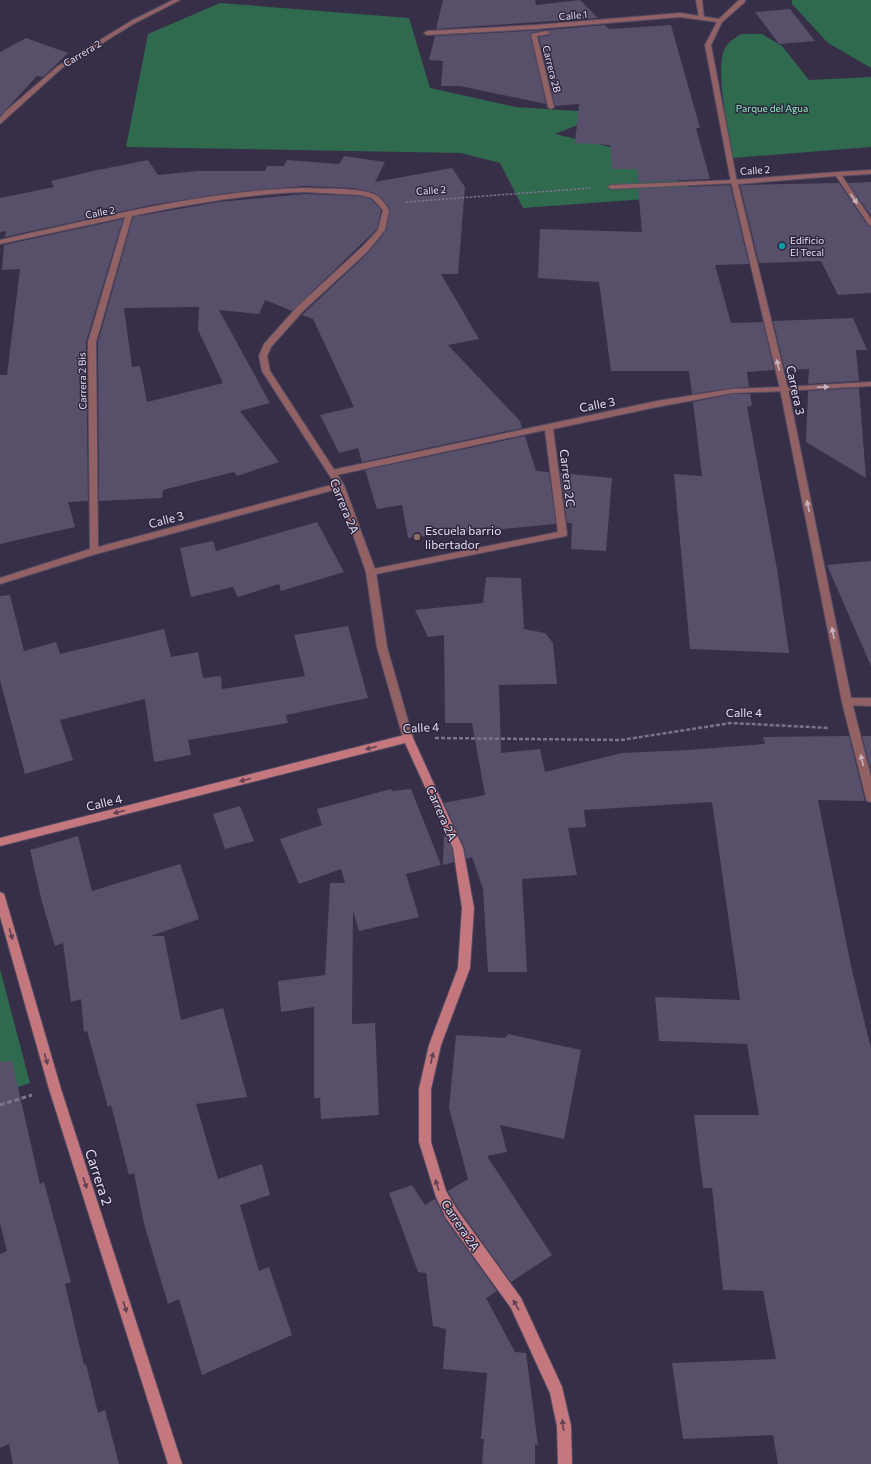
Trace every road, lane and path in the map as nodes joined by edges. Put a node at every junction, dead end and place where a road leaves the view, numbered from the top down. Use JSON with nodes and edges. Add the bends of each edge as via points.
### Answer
{"nodes":[{"id":1,"x":177,"y":0,"type":"edge"},
{"id":2,"x":699,"y":0,"type":"edge"},
{"id":3,"x":742,"y":0,"type":"edge"},
{"id":4,"x":702,"y":17,"type":"junction"},
{"id":5,"x":719,"y":23,"type":"junction"},
{"id":6,"x":581,"y":30,"type":"dead end"},
{"id":7,"x":557,"y":32,"type":"dead end"},
{"id":8,"x":427,"y":33,"type":"dead end"},
{"id":9,"x":534,"y":34,"type":"joint"},
{"id":10,"x":551,"y":107,"type":"dead end"},
{"id":11,"x":0,"y":122,"type":"edge"},
{"id":12,"x":871,"y":172,"type":"edge"},
{"id":13,"x":838,"y":174,"type":"junction"},
{"id":14,"x":734,"y":182,"type":"junction"},
{"id":15,"x":611,"y":187,"type":"joint"},
{"id":16,"x":382,"y":204,"type":"junction"},
{"id":17,"x":129,"y":216,"type":"junction"},
{"id":18,"x":871,"y":224,"type":"edge"},
{"id":19,"x":0,"y":242,"type":"edge"},
{"id":20,"x":871,"y":384,"type":"edge"},
{"id":21,"x":784,"y":389,"type":"junction"},
{"id":22,"x":550,"y":426,"type":"junction"},
{"id":23,"x":332,"y":473,"type":"junction"},
{"id":24,"x":340,"y":486,"type":"junction"},
{"id":25,"x":94,"y":551,"type":"junction"},
{"id":26,"x":371,"y":572,"type":"junction"},
{"id":27,"x":0,"y":581,"type":"edge"},
{"id":28,"x":847,"y":702,"type":"junction"},
{"id":29,"x":871,"y":702,"type":"edge"},
{"id":30,"x":854,"y":729,"type":"junction"},
{"id":31,"x":408,"y":738,"type":"junction"},
{"id":32,"x":871,"y":798,"type":"edge"},
{"id":33,"x":0,"y":842,"type":"edge"},
{"id":34,"x":0,"y":897,"type":"edge"},
{"id":35,"x":55,"y":1088,"type":"junction"},
{"id":36,"x":0,"y":1105,"type":"edge"},
{"id":37,"x":176,"y":1464,"type":"edge"},
{"id":38,"x":565,"y":1464,"type":"edge"}],
"edges":[{"from":1,"to":11,"type":"street","name":"Carrera 2","via":[[134,22],[60,67]]},
{"from":2,"to":4,"type":"street"},
{"from":3,"to":5,"type":"street","name":"Carrera 3"},
{"from":4,"to":5,"type":"street","name":"Calle 1"},
{"from":4,"to":8,"type":"street","name":"Calle 1","via":[[680,15],[536,28]]},
{"from":5,"to":6,"type":"street","name":"Calle 1","via":[[683,22]]},
{"from":5,"to":14,"type":"street","name":"Carrera 3","via":[[708,45]]},
{"from":7,"to":9,"type":"street","name":"Calle 1"},
{"from":9,"to":10,"type":"street","name":"Carrera 2B"},
{"from":12,"to":13,"type":"street","name":"Calle 2"},
{"from":13,"to":14,"type":"street","name":"Calle 2"},
{"from":13,"to":18,"type":"street","one_way":true},
{"from":14,"to":15,"type":"street","name":"Calle 2"},
{"from":21,"to":14,"type":"street","name":"Carrera 3","one_way":true},
{"from":15,"to":16,"type":"path","name":"Calle 2"},
{"from":16,"to":17,"type":"street","name":"Calle 2","via":[[374,197],[360,193],[275,191],[192,201]]},
{"from":16,"to":23,"type":"street","name":"Carrera 2A","via":[[386,210],[381,230],[365,249],[300,309],[268,346],[263,356],[266,371]]},
{"from":17,"to":19,"type":"street","name":"Calle 2"},
{"from":17,"to":25,"type":"street","name":"Carrera 2 Bis","via":[[92,342]]},
{"from":21,"to":20,"type":"street","name":"Calle 3","one_way":true},
{"from":21,"to":22,"type":"street","name":"Calle 3","via":[[732,391]]},
{"from":28,"to":21,"type":"street","name":"Carrera 3","one_way":true},
{"from":22,"to":23,"type":"street","name":"Calle 3"},
{"from":22,"to":26,"type":"street","name":"Carrera 2C","via":[[563,534]]},
{"from":23,"to":24,"type":"street","name":"Carrera 2A"},
{"from":24,"to":25,"type":"street","name":"Calle 3"},
{"from":24,"to":26,"type":"street","name":"Carrera 2A"},
{"from":25,"to":27,"type":"street","name":"Calle 3"},
{"from":26,"to":31,"type":"street","name":"Carrera 2A","via":[[382,647]]},
{"from":28,"to":29,"type":"street"},
{"from":28,"to":30,"type":"street","name":"Carrera 3"},
{"from":30,"to":31,"type":"path","name":"Calle 4","via":[[731,723],[621,740]]},
{"from":32,"to":30,"type":"street","name":"Carrera 3","one_way":true},
{"from":31,"to":33,"type":"main road","name":"Calle 4","one_way":true},
{"from":38,"to":31,"type":"main road","name":"Carrera 2A","one_way":true,"via":[[564,1426],[557,1392],[516,1303],[451,1213],[440,1193],[425,1142],[425,1089],[435,1045],[464,968],[468,908],[458,848]]},
{"from":34,"to":35,"type":"main road","name":"Carrera 2","one_way":true},
{"from":35,"to":36,"type":"path"},
{"from":35,"to":37,"type":"main road","name":"Carrera 2","one_way":true}]}
